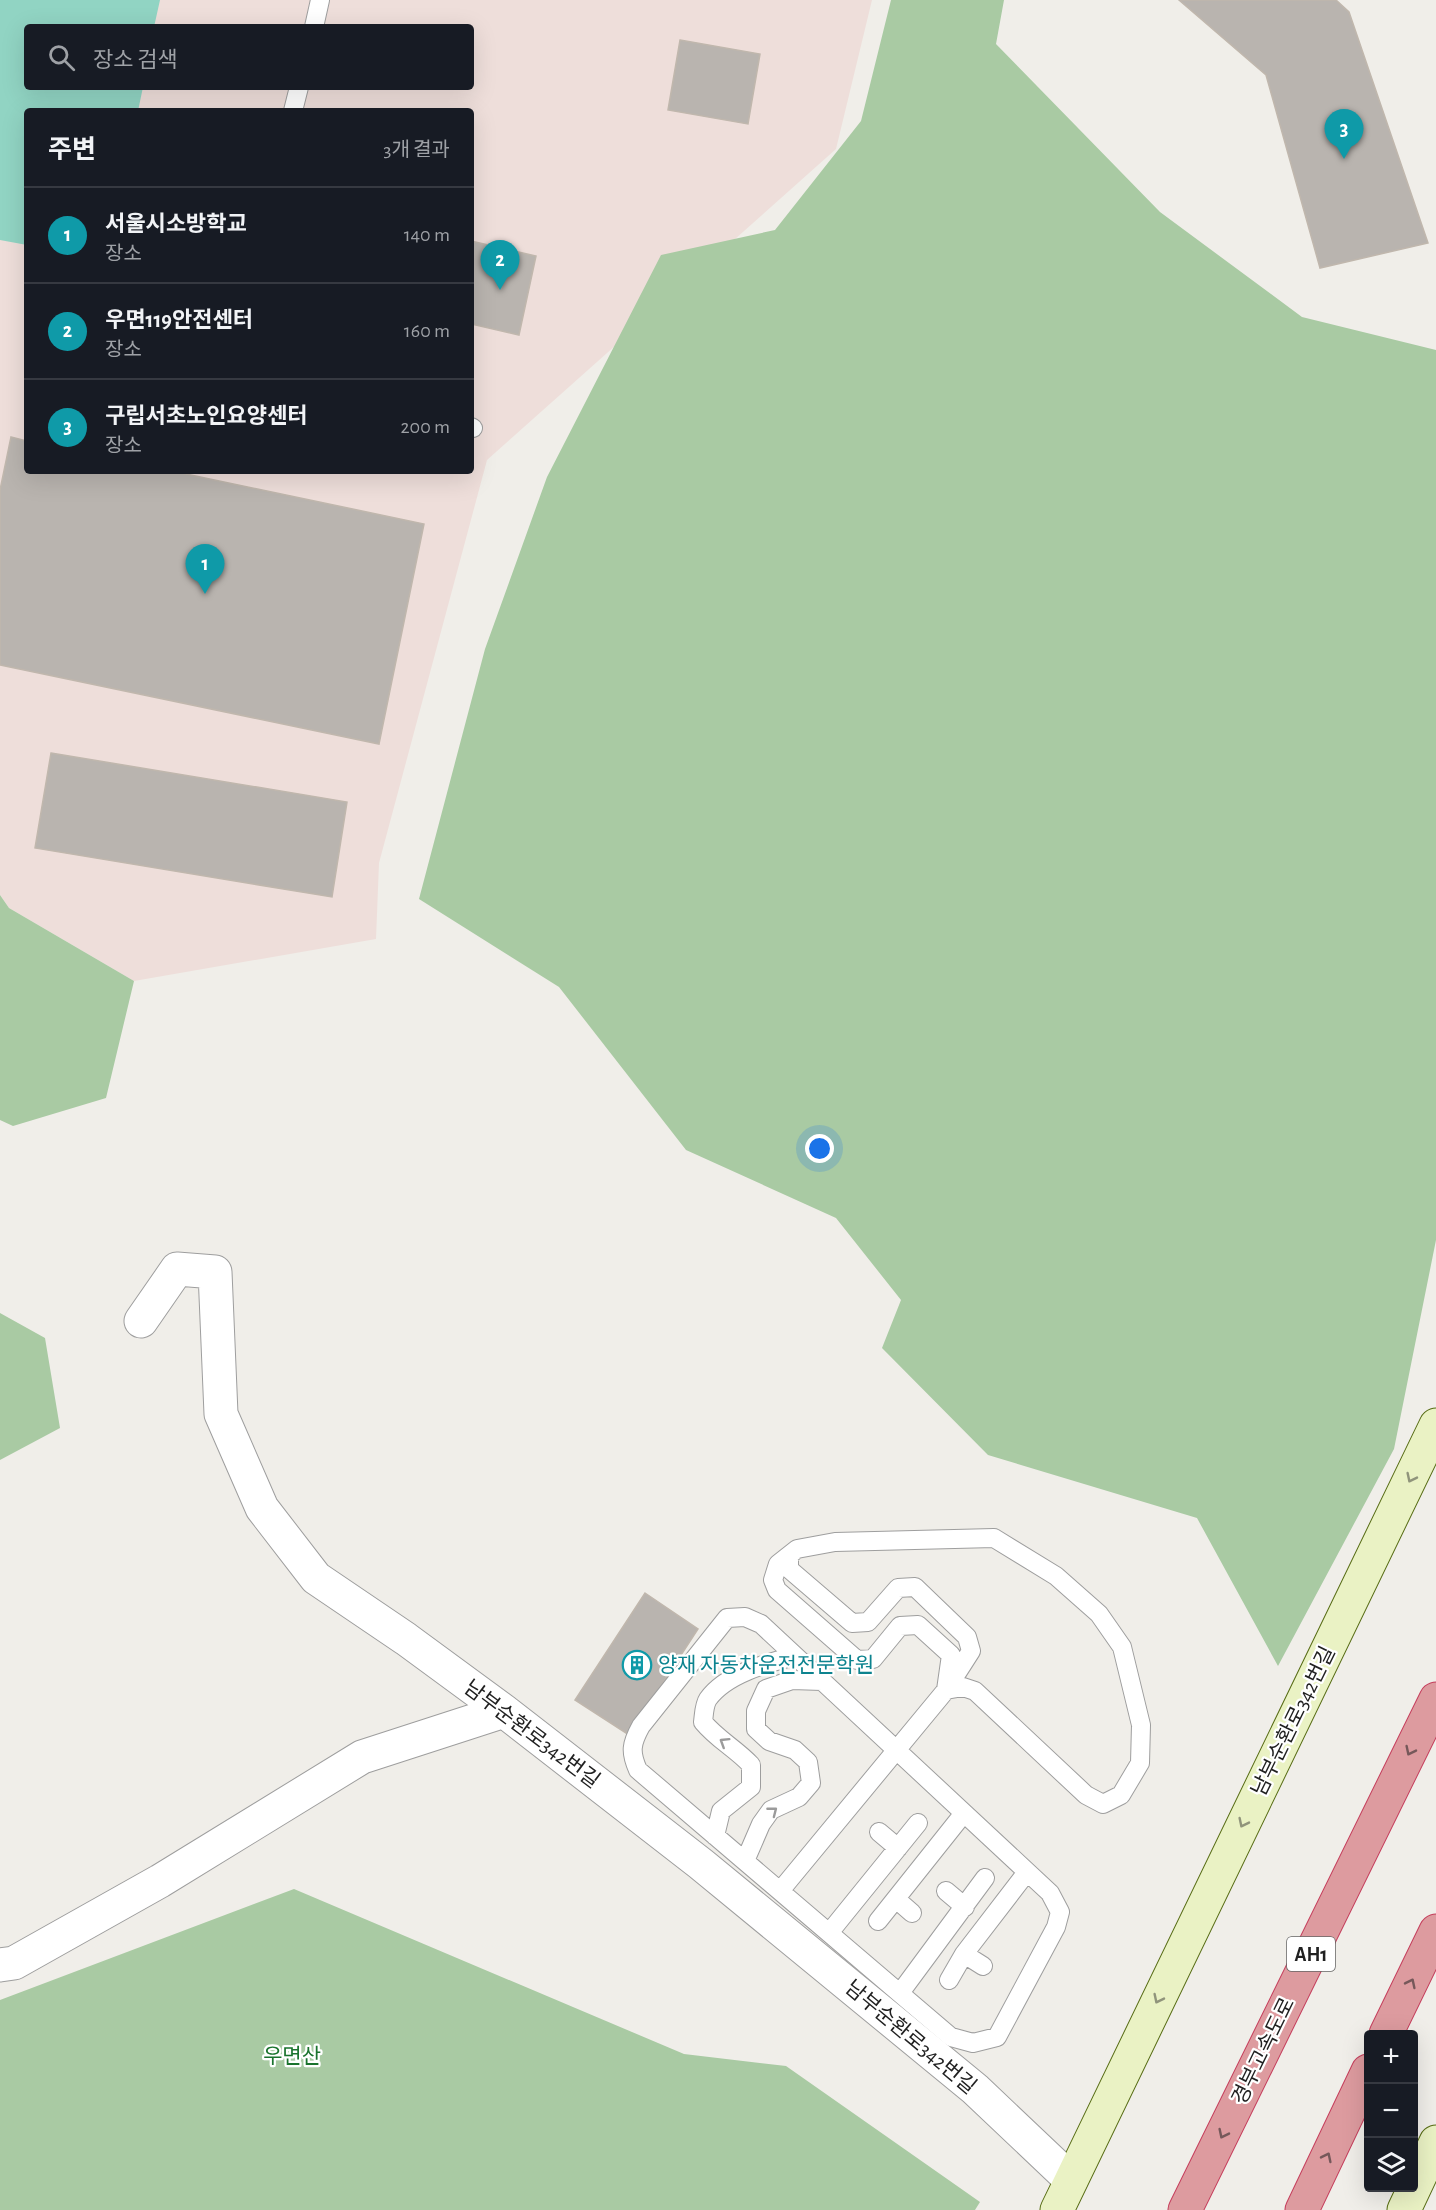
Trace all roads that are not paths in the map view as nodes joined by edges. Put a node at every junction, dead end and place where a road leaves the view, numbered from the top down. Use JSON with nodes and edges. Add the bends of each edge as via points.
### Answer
{"nodes":[{"id":1,"x":320,"y":0,"type":"edge"},
{"id":2,"x":315,"y":24,"type":"edge"},
{"id":3,"x":298,"y":90,"type":"edge"},
{"id":4,"x":294,"y":108,"type":"edge"},
{"id":5,"x":141,"y":1320,"type":"dead end"},
{"id":6,"x":1436,"y":1425,"type":"edge"},
{"id":7,"x":789,"y":1556,"type":"junction"},
{"id":8,"x":795,"y":1656,"type":"junction"},
{"id":9,"x":822,"y":1681,"type":"junction"},
{"id":10,"x":946,"y":1690,"type":"junction"},
{"id":11,"x":1436,"y":1699,"type":"edge"},
{"id":12,"x":504,"y":1711,"type":"junction"},
{"id":13,"x":896,"y":1749,"type":"junction"},
{"id":14,"x":964,"y":1814,"type":"junction"},
{"id":15,"x":918,"y":1823,"type":"dead end"},
{"id":16,"x":879,"y":1832,"type":"dead end"},
{"id":17,"x":715,"y":1836,"type":"junction"},
{"id":18,"x":898,"y":1848,"type":"junction"},
{"id":19,"x":745,"y":1861,"type":"junction"},
{"id":20,"x":1027,"y":1872,"type":"junction"},
{"id":21,"x":986,"y":1878,"type":"dead end"},
{"id":22,"x":780,"y":1891,"type":"junction"},
{"id":23,"x":946,"y":1891,"type":"dead end"},
{"id":24,"x":896,"y":1899,"type":"junction"},
{"id":25,"x":964,"y":1907,"type":"junction"},
{"id":26,"x":912,"y":1913,"type":"dead end"},
{"id":27,"x":878,"y":1921,"type":"dead end"},
{"id":28,"x":1436,"y":1931,"type":"edge"},
{"id":29,"x":829,"y":1933,"type":"junction"},
{"id":30,"x":964,"y":1954,"type":"junction"},
{"id":31,"x":0,"y":1965,"type":"edge"},
{"id":32,"x":983,"y":1966,"type":"dead end"},
{"id":33,"x":949,"y":1980,"type":"dead end"},
{"id":34,"x":900,"y":1993,"type":"junction"},
{"id":35,"x":1388,"y":2030,"type":"edge"},
{"id":36,"x":1364,"y":2079,"type":"edge"},
{"id":37,"x":1436,"y":2142,"type":"edge"},
{"id":38,"x":1071,"y":2180,"type":"junction"},
{"id":39,"x":1057,"y":2210,"type":"edge"},
{"id":40,"x":1185,"y":2210,"type":"edge"},
{"id":41,"x":1302,"y":2210,"type":"edge"},
{"id":42,"x":1404,"y":2210,"type":"edge"}],
"edges":[{"from":1,"to":2,"type":"lane"},
{"from":3,"to":4,"type":"lane"},
{"from":5,"to":12,"type":"street","name":"남부순환로342번길","via":[[177,1269],[215,1272],[221,1414],[262,1508],[316,1578]]},
{"from":6,"to":38,"type":"street","name":"남부순환로342번길","one_way":true},
{"from":7,"to":10,"type":"lane","via":[[778,1564],[773,1581],[777,1590],[856,1660],[873,1659],[900,1626],[918,1625],[951,1655]]},
{"from":7,"to":10,"type":"lane","via":[[789,1569],[852,1623],[868,1622],[898,1588],[915,1587],[967,1637],[970,1651]]},
{"from":7,"to":10,"type":"lane","via":[[797,1549],[835,1542],[994,1538],[1056,1576],[1099,1614],[1122,1647],[1141,1725],[1140,1763],[1121,1795],[1103,1804],[1086,1795],[975,1691],[963,1687]]},
{"from":8,"to":9,"type":"lane"},
{"from":17,"to":8,"type":"lane","one_way":true,"via":[[722,1811],[751,1787],[751,1765],[737,1750],[715,1737],[703,1722],[707,1701],[720,1686],[762,1664]]},
{"from":8,"to":17,"type":"lane","via":[[761,1624],[745,1617],[727,1618],[632,1741],[638,1770]]},
{"from":9,"to":13,"type":"lane"},
{"from":19,"to":9,"type":"lane","one_way":true,"via":[[771,1810],[799,1797],[811,1782],[808,1762],[795,1750],[769,1741],[756,1729],[756,1710],[766,1689],[792,1680]]},
{"from":10,"to":13,"type":"lane"},
{"from":11,"to":40,"type":"highway","name":"경부고속도로","number":"AH1","one_way":true},
{"from":12,"to":31,"type":"street","via":[[362,1757],[160,1881],[14,1963]]},
{"from":12,"to":38,"type":"street","name":"남부순환로342번길","via":[[701,1864],[975,2089]]},
{"from":13,"to":14,"type":"lane"},
{"from":13,"to":22,"type":"lane"},
{"from":14,"to":20,"type":"lane"},
{"from":14,"to":24,"type":"lane"},
{"from":15,"to":18,"type":"lane"},
{"from":16,"to":18,"type":"lane"},
{"from":17,"to":19,"type":"lane"},
{"from":18,"to":29,"type":"lane"},
{"from":19,"to":22,"type":"lane"},
{"from":20,"to":30,"type":"lane"},
{"from":20,"to":34,"type":"lane","via":[[1050,1893],[1060,1912],[1056,1927],[997,2037],[974,2043],[951,2037]]},
{"from":21,"to":25,"type":"lane"},
{"from":22,"to":29,"type":"lane"},
{"from":23,"to":25,"type":"lane"},
{"from":24,"to":26,"type":"lane"},
{"from":24,"to":27,"type":"lane"},
{"from":25,"to":34,"type":"lane"},
{"from":35,"to":28,"type":"highway","one_way":true},
{"from":29,"to":34,"type":"lane"},
{"from":30,"to":32,"type":"lane"},
{"from":30,"to":33,"type":"lane"},
{"from":41,"to":36,"type":"highway","one_way":true},
{"from":37,"to":42,"type":"street"},
{"from":38,"to":39,"type":"street","name":"남부순환로342번길"}]}
